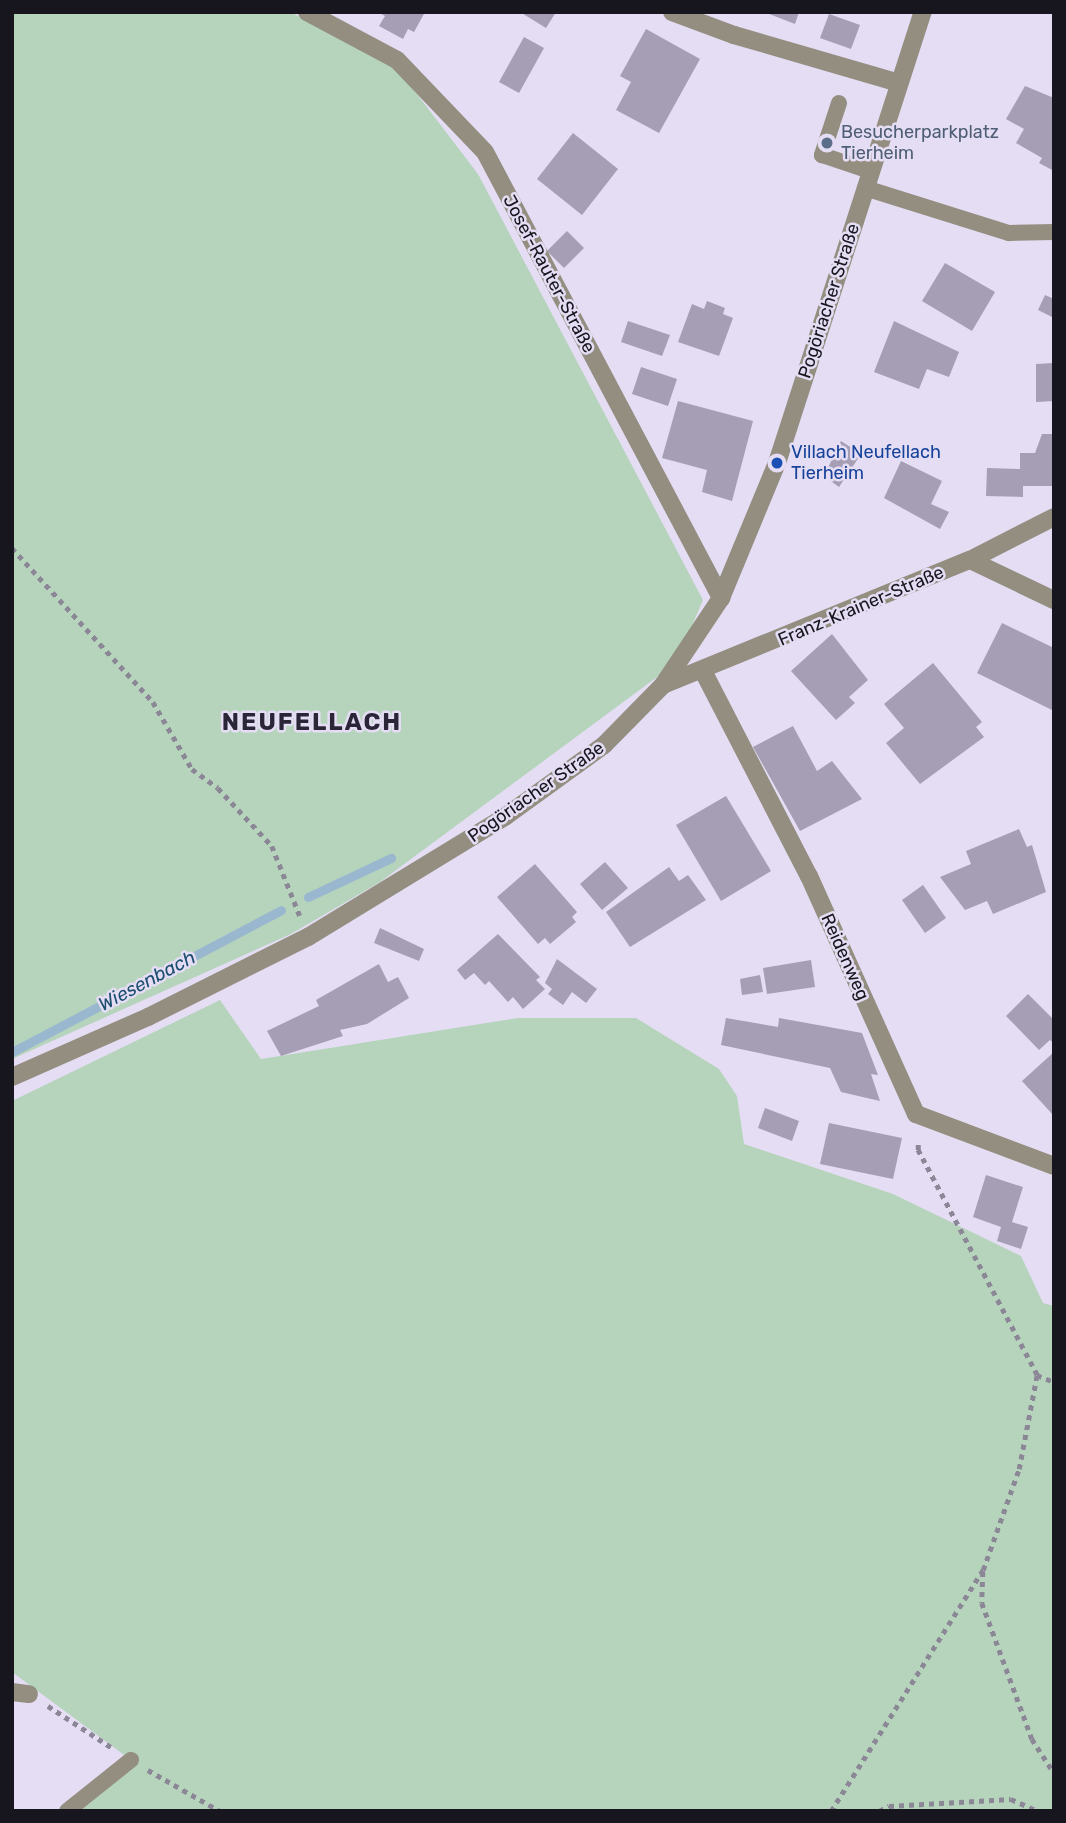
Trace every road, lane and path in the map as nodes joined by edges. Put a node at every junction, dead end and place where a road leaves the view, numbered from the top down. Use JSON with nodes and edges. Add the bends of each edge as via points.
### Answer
{"nodes":[{"id":1,"x":307,"y":12,"type":"edge"},
{"id":2,"x":672,"y":12,"type":"edge"},
{"id":3,"x":923,"y":12,"type":"edge"},
{"id":4,"x":899,"y":83,"type":"junction"},
{"id":5,"x":839,"y":103,"type":"dead end"},
{"id":6,"x":868,"y":180,"type":"junction"},
{"id":7,"x":1054,"y":232,"type":"edge"},
{"id":8,"x":1054,"y":517,"type":"edge"},
{"id":9,"x":12,"y":548,"type":"edge"},
{"id":10,"x":970,"y":560,"type":"junction"},
{"id":11,"x":721,"y":598,"type":"junction"},
{"id":12,"x":1054,"y":600,"type":"edge"},
{"id":13,"x":703,"y":671,"type":"junction"},
{"id":14,"x":663,"y":685,"type":"junction"},
{"id":15,"x":308,"y":937,"type":"junction"},
{"id":16,"x":12,"y":1077,"type":"edge"},
{"id":17,"x":916,"y":1114,"type":"junction"},
{"id":18,"x":1054,"y":1166,"type":"edge"},
{"id":19,"x":1038,"y":1375,"type":"junction"},
{"id":20,"x":1054,"y":1382,"type":"edge"},
{"id":21,"x":983,"y":1570,"type":"junction"},
{"id":22,"x":131,"y":1760,"type":"dead end"},
{"id":23,"x":1054,"y":1773,"type":"edge"},
{"id":24,"x":66,"y":1811,"type":"edge"},
{"id":25,"x":831,"y":1811,"type":"edge"},
{"id":26,"x":879,"y":1811,"type":"edge"},
{"id":27,"x":1038,"y":1811,"type":"edge"}],
"edges":[{"from":1,"to":11,"type":"street","name":"Josef-Rauter-Straße","via":[[397,60],[485,152]]},
{"from":2,"to":4,"type":"street"},
{"from":3,"to":4,"type":"street","name":"Pogöriacher Straße"},
{"from":4,"to":6,"type":"street","name":"Pogöriacher Straße"},
{"from":5,"to":6,"type":"lane","via":[[822,155]]},
{"from":6,"to":7,"type":"lane","via":[[1009,233]]},
{"from":6,"to":11,"type":"street","name":"Pogöriacher Straße","via":[[777,463]]},
{"from":8,"to":10,"type":"street","name":"Franz-Krainer-Straße"},
{"from":9,"to":15,"type":"path","via":[[153,702],[192,769],[218,788],[272,846]]},
{"from":10,"to":12,"type":"street"},
{"from":10,"to":13,"type":"street","name":"Franz-Krainer-Straße"},
{"from":11,"to":14,"type":"street","name":"Pogöriacher Straße"},
{"from":13,"to":14,"type":"street","name":"Franz-Krainer-Straße"},
{"from":13,"to":17,"type":"street","name":"Reidenweg","via":[[809,876]]},
{"from":14,"to":15,"type":"street","name":"Pogöriacher Straße","via":[[604,745],[506,816]]},
{"from":15,"to":16,"type":"street","name":"Pogöriacher Straße","via":[[148,1017]]},
{"from":17,"to":18,"type":"street"},
{"from":17,"to":19,"type":"path","via":[[918,1150]]},
{"from":19,"to":20,"type":"path"},
{"from":19,"to":21,"type":"path","via":[[1019,1469]]},
{"from":21,"to":23,"type":"path","via":[[982,1603],[1032,1739]]},
{"from":21,"to":25,"type":"path"},
{"from":22,"to":24,"type":"lane"},
{"from":26,"to":27,"type":"path","via":[[889,1806],[1011,1799]]}]}
